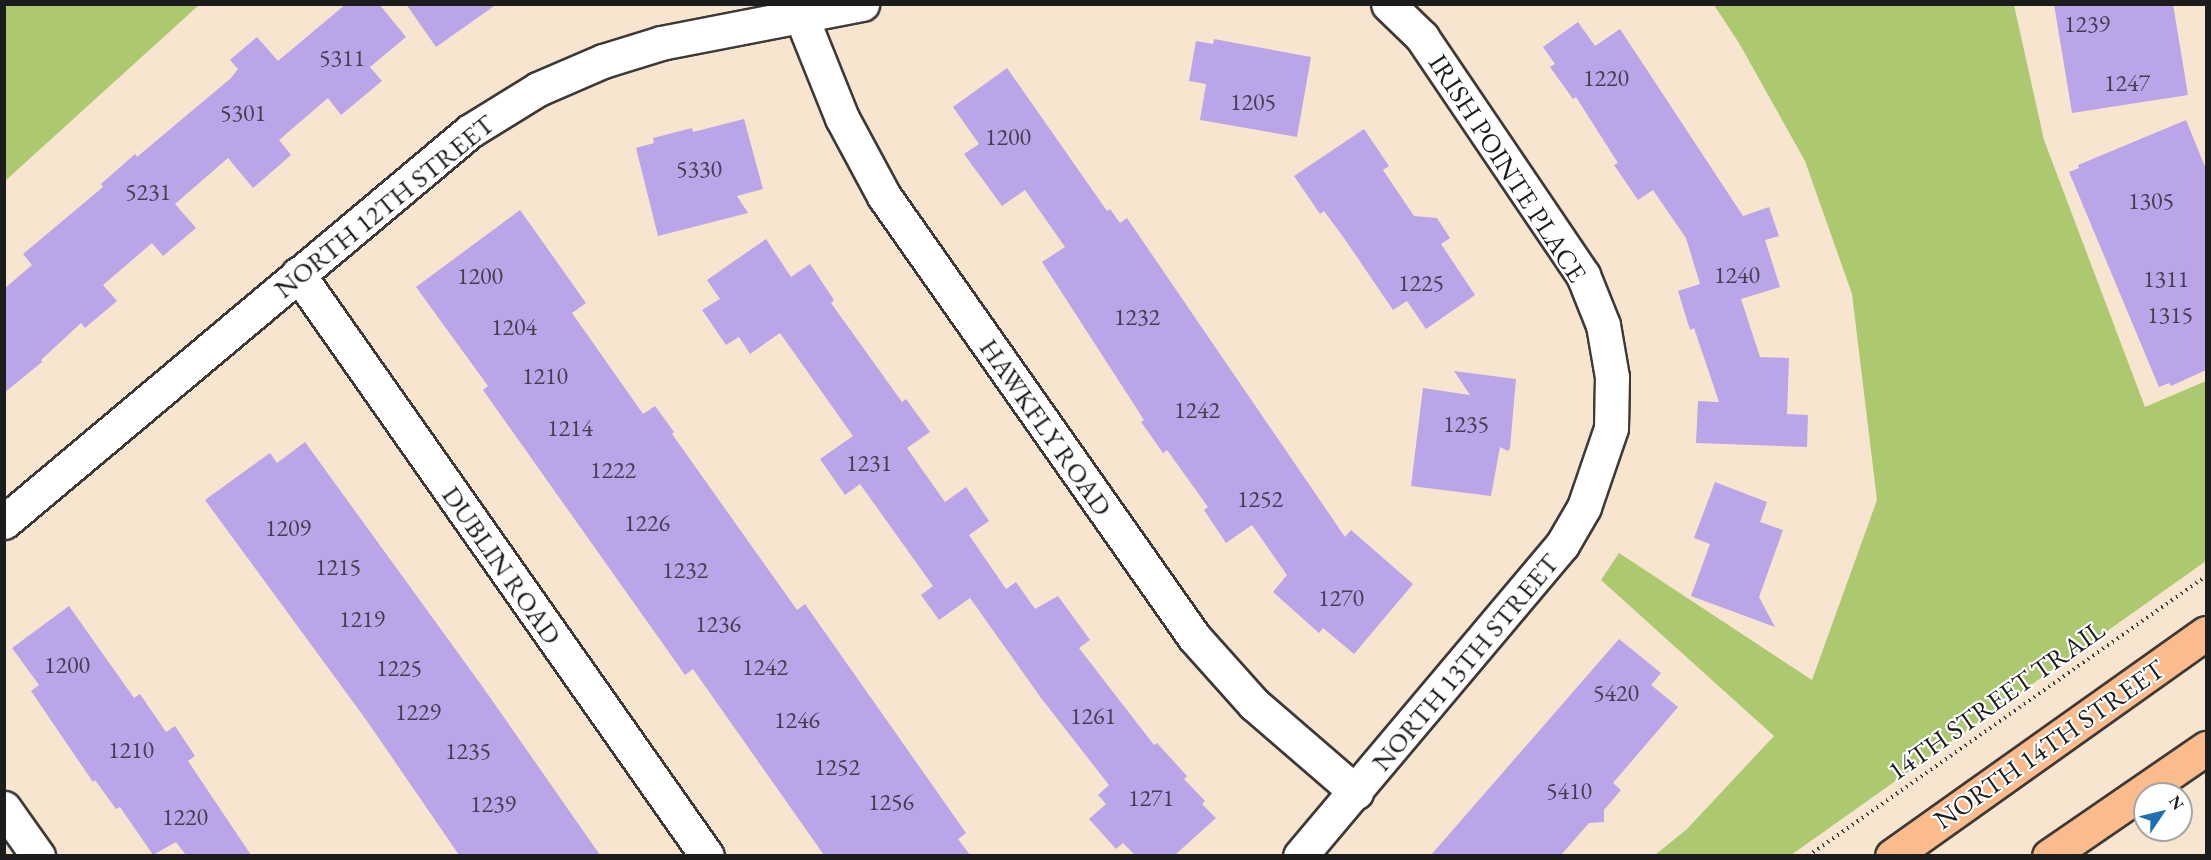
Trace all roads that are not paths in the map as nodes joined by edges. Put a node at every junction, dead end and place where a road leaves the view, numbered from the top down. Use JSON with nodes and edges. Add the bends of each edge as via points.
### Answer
{"nodes":[{"id":1,"x":862,"y":4,"type":"edge"},
{"id":2,"x":1388,"y":4,"type":"edge"},
{"id":3,"x":801,"y":16,"type":"junction"},
{"id":4,"x":298,"y":274,"type":"junction"},
{"id":5,"x":1603,"y":452,"type":"joint"},
{"id":6,"x":4,"y":522,"type":"edge"},
{"id":7,"x":2206,"y":633,"type":"edge"},
{"id":8,"x":2206,"y":748,"type":"edge"},
{"id":9,"x":1356,"y":792,"type":"junction"},
{"id":10,"x":4,"y":808,"type":"edge"},
{"id":11,"x":38,"y":855,"type":"edge"},
{"id":12,"x":707,"y":855,"type":"edge"},
{"id":13,"x":1300,"y":855,"type":"edge"},
{"id":14,"x":1892,"y":855,"type":"edge"},
{"id":15,"x":2049,"y":855,"type":"edge"}],
"edges":[{"from":1,"to":3,"type":"street","name":"NORTH 12TH STREET"},
{"from":2,"to":5,"type":"street","name":"IRISH POINTE PLACE","via":[[1422,37],[1583,275],[1603,325],[1612,377],[1611,428]]},
{"from":3,"to":4,"type":"street","name":"NORTH 12TH STREET","via":[[661,43],[603,61],[538,89],[470,131]]},
{"from":3,"to":9,"type":"street","name":"HAWKFLY ROAD","via":[[842,118],[884,196],[1194,637],[1254,704]]},
{"from":4,"to":6,"type":"street","name":"NORTH 12TH STREET"},
{"from":4,"to":12,"type":"street","name":"DUBLIN ROAD"},
{"from":5,"to":9,"type":"street","name":"NORTH 13TH STREET","via":[[1584,507],[1562,545]]},
{"from":7,"to":14,"type":"main road","name":"NORTH 14TH STREET"},
{"from":8,"to":15,"type":"main road"},
{"from":9,"to":13,"type":"street","name":"NORTH 13TH STREET"},
{"from":10,"to":11,"type":"street"}]}
